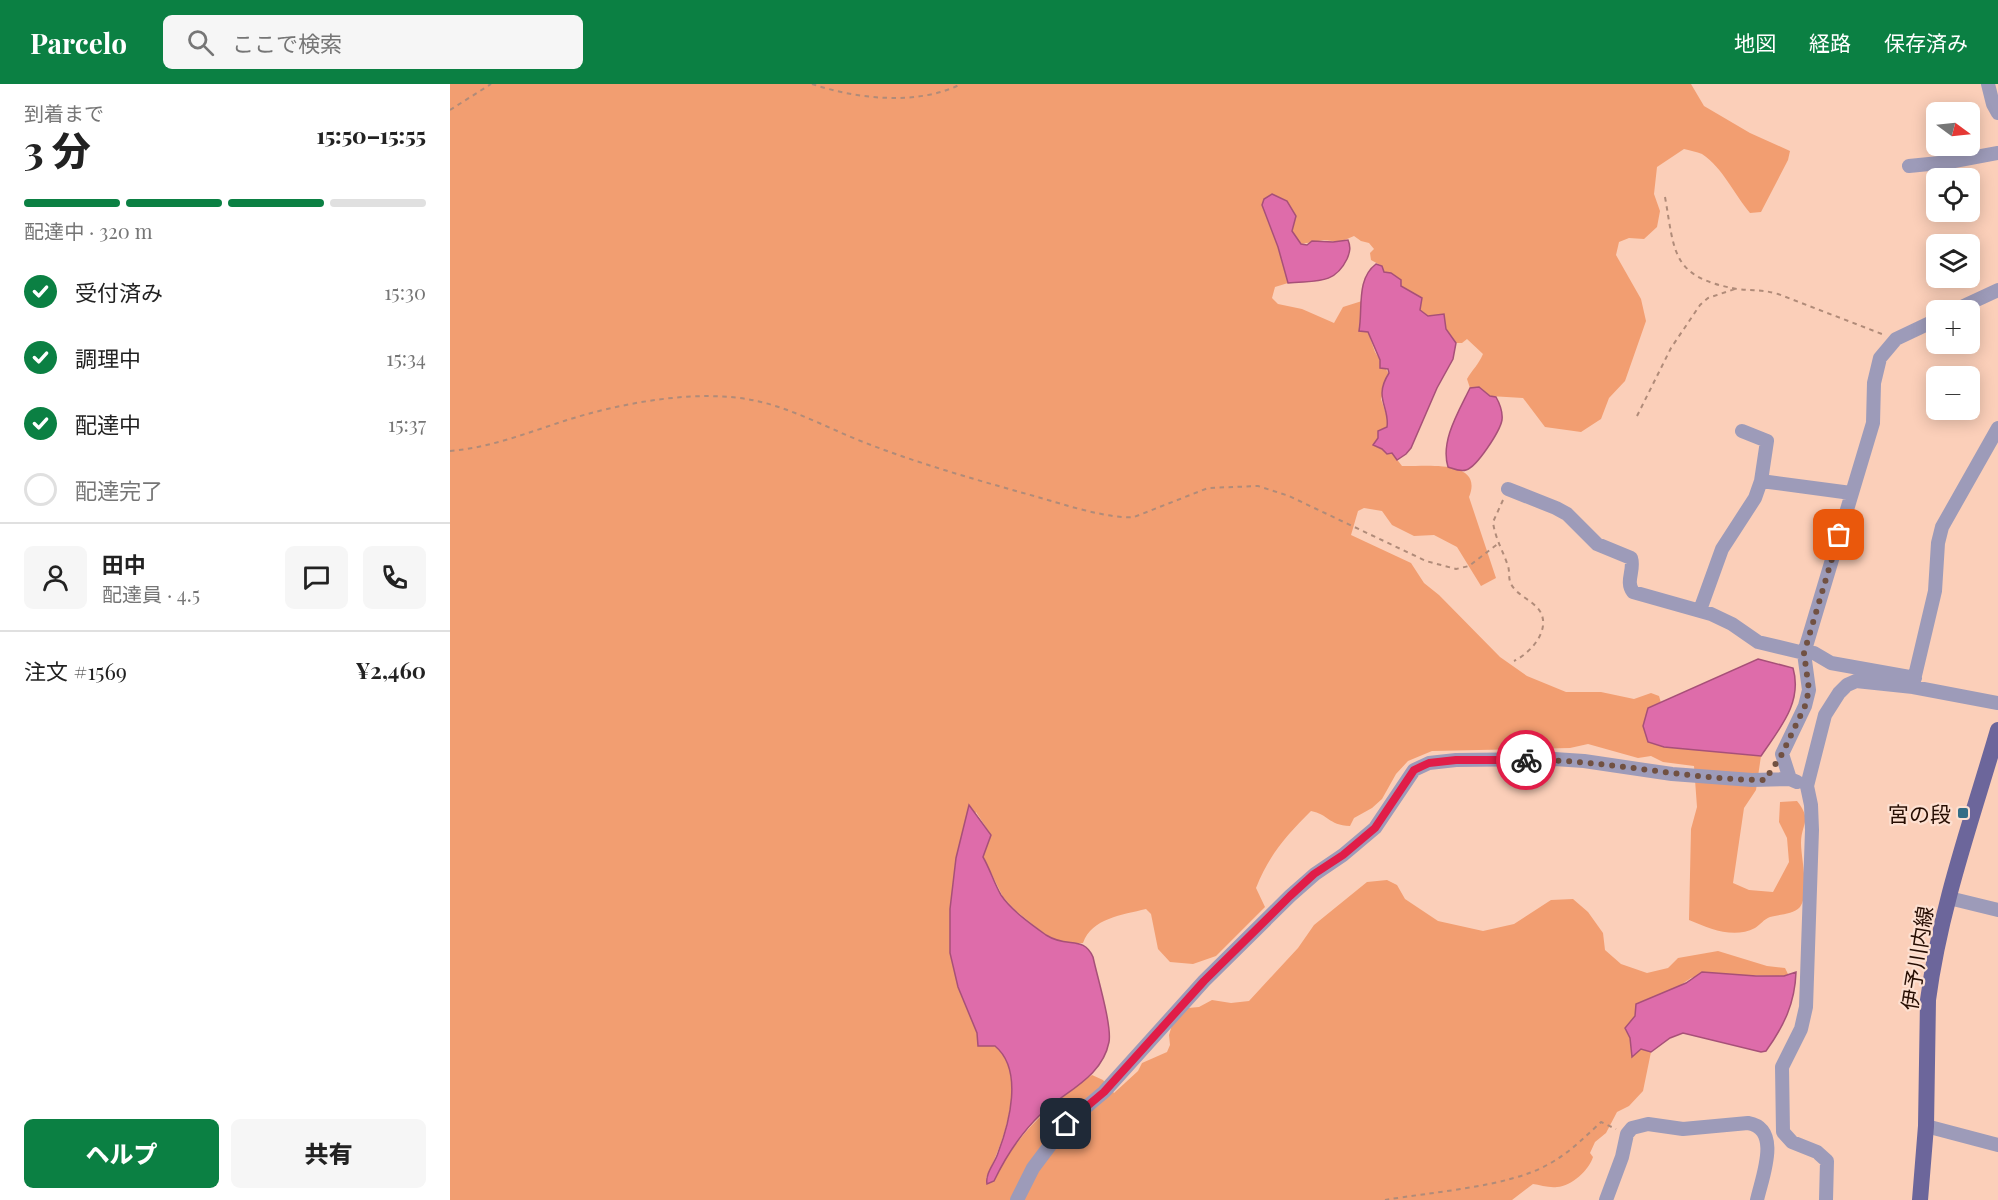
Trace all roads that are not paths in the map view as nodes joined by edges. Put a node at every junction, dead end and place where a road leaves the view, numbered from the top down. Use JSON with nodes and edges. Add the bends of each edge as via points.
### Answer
{"nodes":[{"id":1,"x":1988,"y":84,"type":"edge"},
{"id":2,"x":1998,"y":113,"type":"edge"},
{"id":3,"x":1998,"y":153,"type":"edge"},
{"id":4,"x":1909,"y":166,"type":"dead end"},
{"id":5,"x":1998,"y":290,"type":"edge"},
{"id":6,"x":1976,"y":300,"type":"edge"},
{"id":7,"x":1926,"y":325,"type":"edge"},
{"id":8,"x":1998,"y":428,"type":"edge"},
{"id":9,"x":1742,"y":431,"type":"dead end"},
{"id":10,"x":1761,"y":482,"type":"junction"},
{"id":11,"x":1508,"y":489,"type":"road end"},
{"id":12,"x":1851,"y":493,"type":"junction"},
{"id":13,"x":1700,"y":610,"type":"junction"},
{"id":14,"x":1804,"y":653,"type":"junction"},
{"id":15,"x":1914,"y":683,"type":"junction"},
{"id":16,"x":1998,"y":703,"type":"edge"},
{"id":17,"x":1998,"y":730,"type":"edge"},
{"id":18,"x":1782,"y":754,"type":"junction"},
{"id":19,"x":1790,"y":779,"type":"junction"},
{"id":20,"x":1765,"y":780,"type":"junction"},
{"id":21,"x":1807,"y":786,"type":"junction"},
{"id":22,"x":1949,"y":898,"type":"junction"},
{"id":23,"x":1998,"y":910,"type":"edge"},
{"id":24,"x":1926,"y":1126,"type":"junction"},
{"id":25,"x":1998,"y":1145,"type":"edge"},
{"id":26,"x":1017,"y":1200,"type":"edge"},
{"id":27,"x":1606,"y":1200,"type":"edge"},
{"id":28,"x":1757,"y":1200,"type":"edge"},
{"id":29,"x":1826,"y":1200,"type":"edge"},
{"id":30,"x":1920,"y":1200,"type":"edge"}],
"edges":[{"from":1,"to":2,"type":"street"},
{"from":3,"to":4,"type":"street"},
{"from":5,"to":6,"type":"street"},
{"from":7,"to":12,"type":"street","via":[[1896,339],[1880,358],[1873,423]]},
{"from":8,"to":15,"type":"street","via":[[1942,527],[1935,591]]},
{"from":9,"to":10,"type":"street","via":[[1767,441]]},
{"from":10,"to":12,"type":"street"},
{"from":10,"to":13,"type":"street","via":[[1722,549]]},
{"from":11,"to":13,"type":"street","via":[[1556,507],[1597,544],[1631,558],[1629,583],[1633,592]]},
{"from":12,"to":14,"type":"street"},
{"from":13,"to":14,"type":"street","via":[[1732,624],[1758,642]]},
{"from":14,"to":15,"type":"street"},
{"from":14,"to":18,"type":"street","via":[[1809,690]]},
{"from":15,"to":16,"type":"street"},
{"from":15,"to":21,"type":"street","via":[[1856,681],[1848,685],[1825,715]]},
{"from":17,"to":22,"type":"main road","name":"伊予川内線"},
{"from":18,"to":19,"type":"street"},
{"from":18,"to":20,"type":"street"},
{"from":19,"to":20,"type":"street"},
{"from":19,"to":21,"type":"street"},
{"from":20,"to":26,"type":"street","via":[[1672,774],[1554,759],[1456,760],[1429,763],[1414,770],[1375,828],[1290,896],[1204,981],[1104,1092],[1066,1124],[1033,1168]]},
{"from":21,"to":29,"type":"street","via":[[1812,830],[1806,1007],[1801,1029],[1782,1066],[1782,1120],[1786,1137],[1827,1161]]},
{"from":22,"to":23,"type":"street"},
{"from":22,"to":24,"type":"main road","name":"伊予川内線","via":[[1928,1000]]},
{"from":24,"to":25,"type":"street"},
{"from":24,"to":30,"type":"main road","name":"伊予川内線"},
{"from":27,"to":28,"type":"street","via":[[1632,1128],[1648,1124],[1683,1129],[1748,1123],[1762,1129],[1767,1138]]}]}
